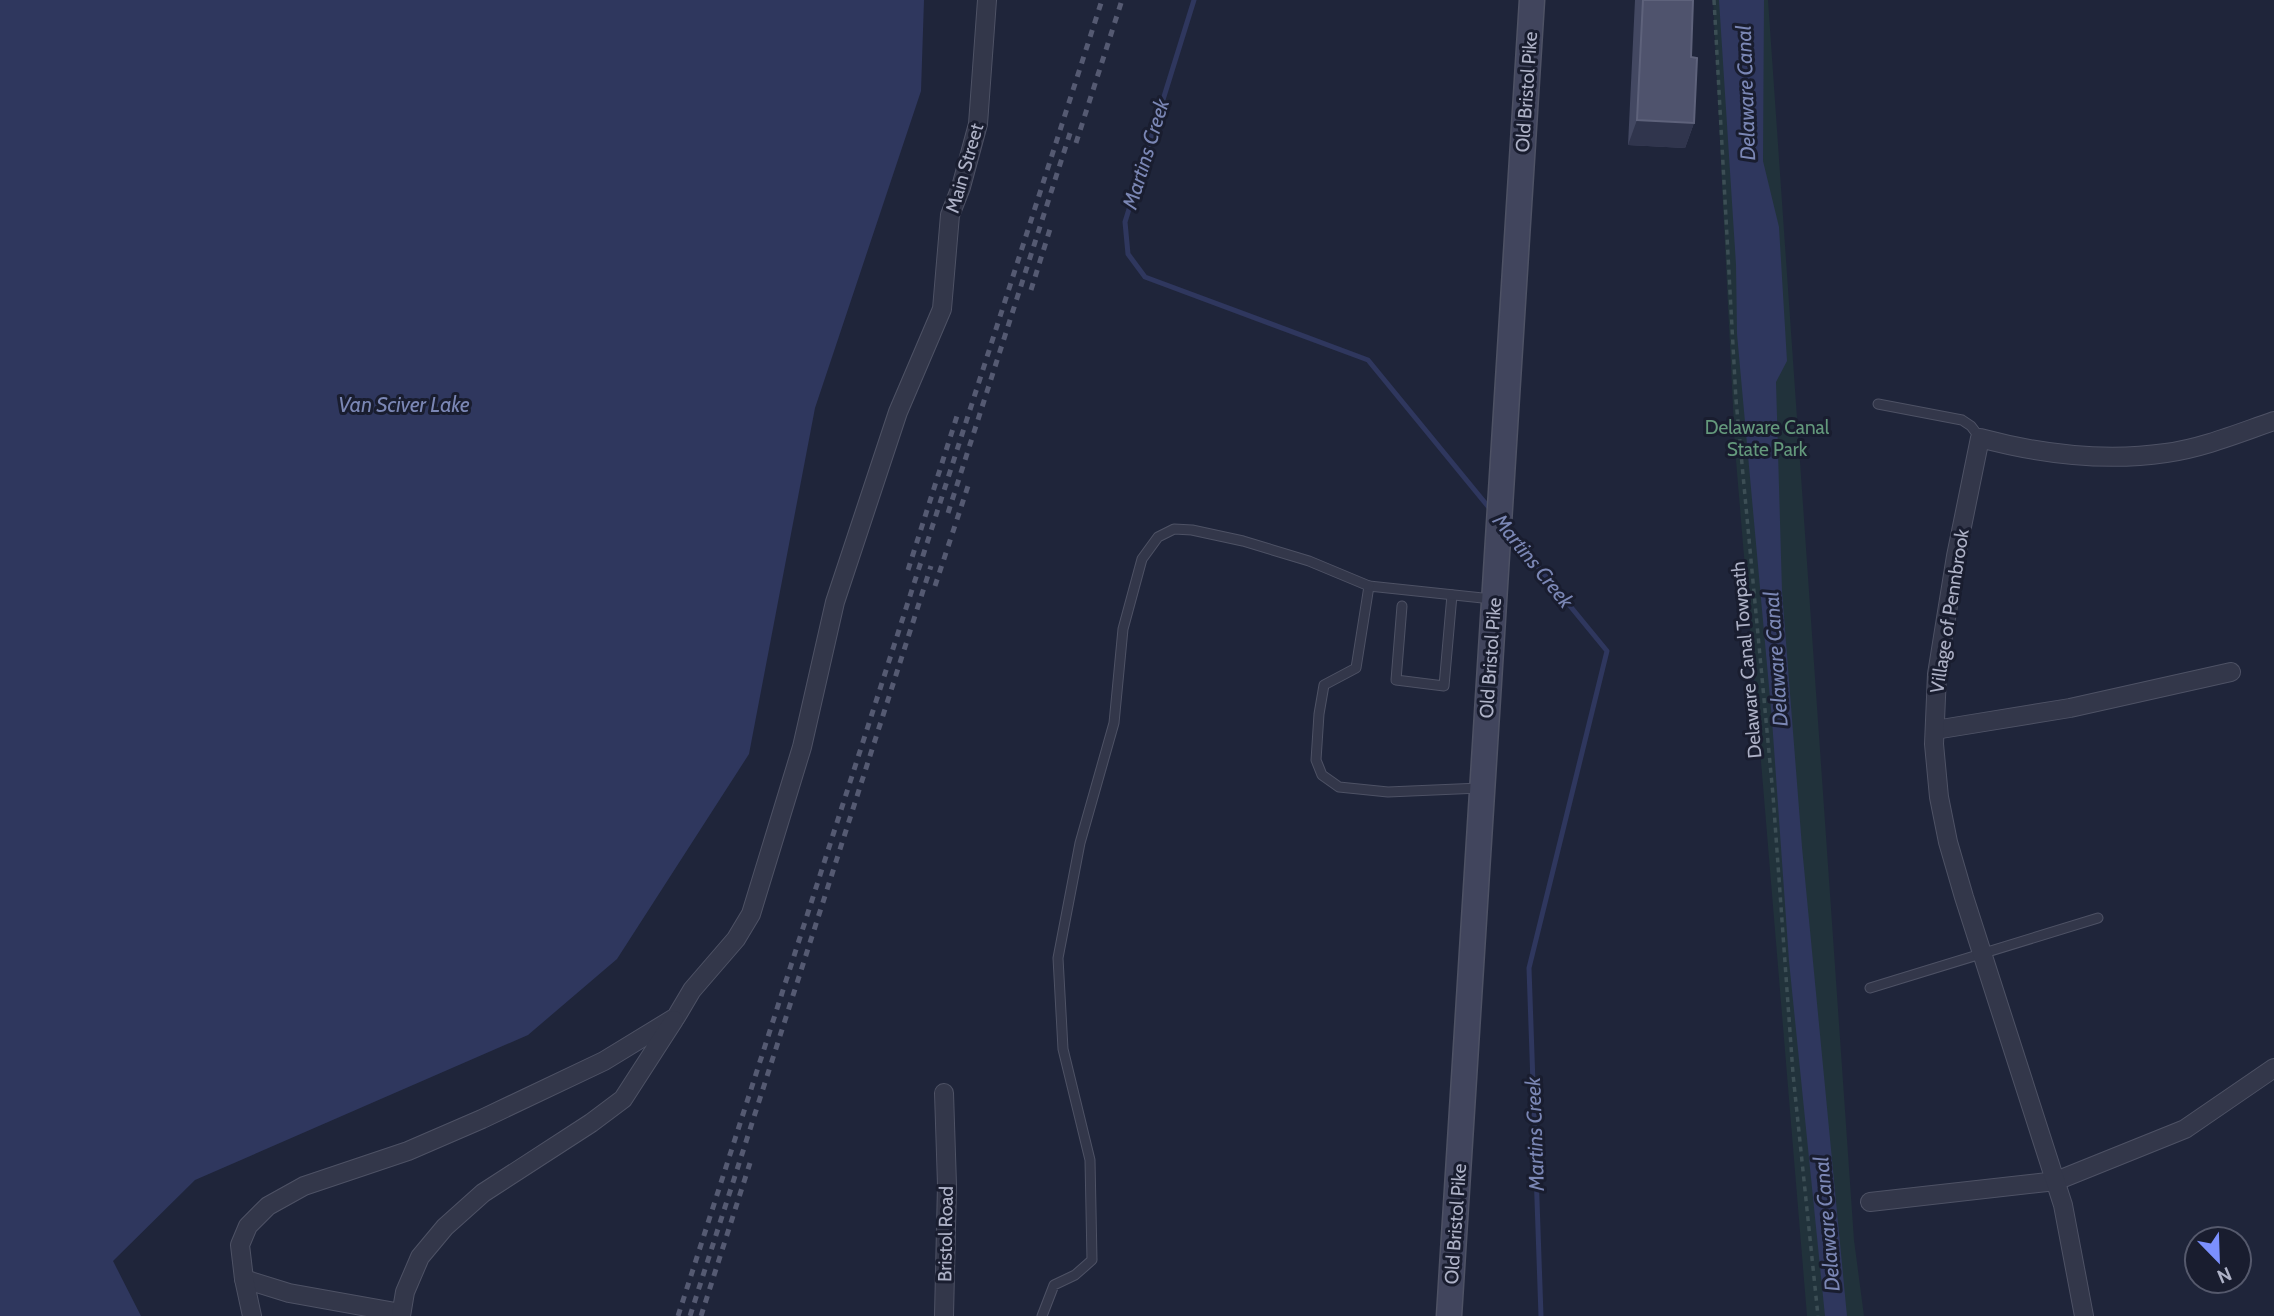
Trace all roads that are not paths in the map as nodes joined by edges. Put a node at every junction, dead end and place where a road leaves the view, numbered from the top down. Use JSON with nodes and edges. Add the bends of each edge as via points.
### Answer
{"nodes":[{"id":1,"x":987,"y":0,"type":"edge"},
{"id":2,"x":1532,"y":0,"type":"edge"},
{"id":3,"x":1878,"y":404,"type":"dead end"},
{"id":4,"x":2274,"y":421,"type":"edge"},
{"id":5,"x":1980,"y":438,"type":"junction"},
{"id":6,"x":1369,"y":586,"type":"junction"},
{"id":7,"x":1452,"y":595,"type":"junction"},
{"id":8,"x":1494,"y":599,"type":"junction"},
{"id":9,"x":1402,"y":606,"type":"dead end"},
{"id":10,"x":2231,"y":672,"type":"dead end"},
{"id":11,"x":1934,"y":730,"type":"junction"},
{"id":12,"x":1482,"y":788,"type":"junction"},
{"id":13,"x":2098,"y":918,"type":"dead end"},
{"id":14,"x":1983,"y":955,"type":"junction"},
{"id":15,"x":1870,"y":988,"type":"dead end"},
{"id":16,"x":676,"y":1017,"type":"junction"},
{"id":17,"x":2274,"y":1068,"type":"edge"},
{"id":18,"x":944,"y":1093,"type":"dead end"},
{"id":19,"x":2056,"y":1181,"type":"junction"},
{"id":20,"x":1870,"y":1202,"type":"dead end"},
{"id":21,"x":244,"y":1279,"type":"junction"},
{"id":22,"x":401,"y":1315,"type":"edge"},
{"id":23,"x":252,"y":1316,"type":"edge"},
{"id":24,"x":944,"y":1316,"type":"edge"},
{"id":25,"x":1042,"y":1316,"type":"edge"},
{"id":26,"x":1449,"y":1316,"type":"edge"},
{"id":27,"x":2084,"y":1316,"type":"edge"}],
"edges":[{"from":1,"to":16,"type":"street","name":"Main Street","via":[[978,124],[950,215],[942,309],[898,412],[835,602],[802,747],[751,914]]},
{"from":2,"to":8,"type":"main road","name":"Old Bristol Pike"},
{"from":3,"to":5,"type":"lane","via":[[1962,420]]},
{"from":4,"to":5,"type":"street","via":[[2206,444],[2129,457],[2047,452]]},
{"from":5,"to":11,"type":"street","name":"Village of Pennbrook","via":[[1937,674]]},
{"from":6,"to":7,"type":"lane"},
{"from":6,"to":12,"type":"lane","via":[[1356,668],[1324,685],[1316,760],[1322,775],[1339,787],[1388,792]]},
{"from":6,"to":25,"type":"lane","via":[[1309,561],[1192,530],[1166,533],[1142,559],[1123,629],[1114,723],[1080,843],[1058,958],[1063,1049],[1090,1160],[1092,1260],[1054,1285]]},
{"from":7,"to":8,"type":"lane"},
{"from":7,"to":9,"type":"lane","via":[[1444,686],[1396,680]]},
{"from":8,"to":12,"type":"main road","name":"Old Bristol Pike"},
{"from":10,"to":11,"type":"street","via":[[2070,708]]},
{"from":11,"to":14,"type":"street","name":"Village of Pennbrook","via":[[1948,842]]},
{"from":12,"to":26,"type":"main road","name":"Old Bristol Pike"},
{"from":13,"to":14,"type":"lane"},
{"from":14,"to":15,"type":"lane"},
{"from":14,"to":19,"type":"street","name":"Village of Pennbrook"},
{"from":16,"to":21,"type":"street","via":[[604,1061],[482,1119],[408,1151],[288,1193],[268,1206],[242,1236]]},
{"from":16,"to":22,"type":"street","name":"Main Street","via":[[623,1099],[482,1193],[445,1227],[420,1257]]},
{"from":17,"to":19,"type":"street","via":[[2185,1129]]},
{"from":18,"to":24,"type":"street","name":"Bristol Road"},
{"from":19,"to":20,"type":"street"},
{"from":19,"to":27,"type":"street","name":"Village of Pennbrook"},
{"from":21,"to":22,"type":"street","via":[[289,1293]]},
{"from":21,"to":23,"type":"street"}]}
